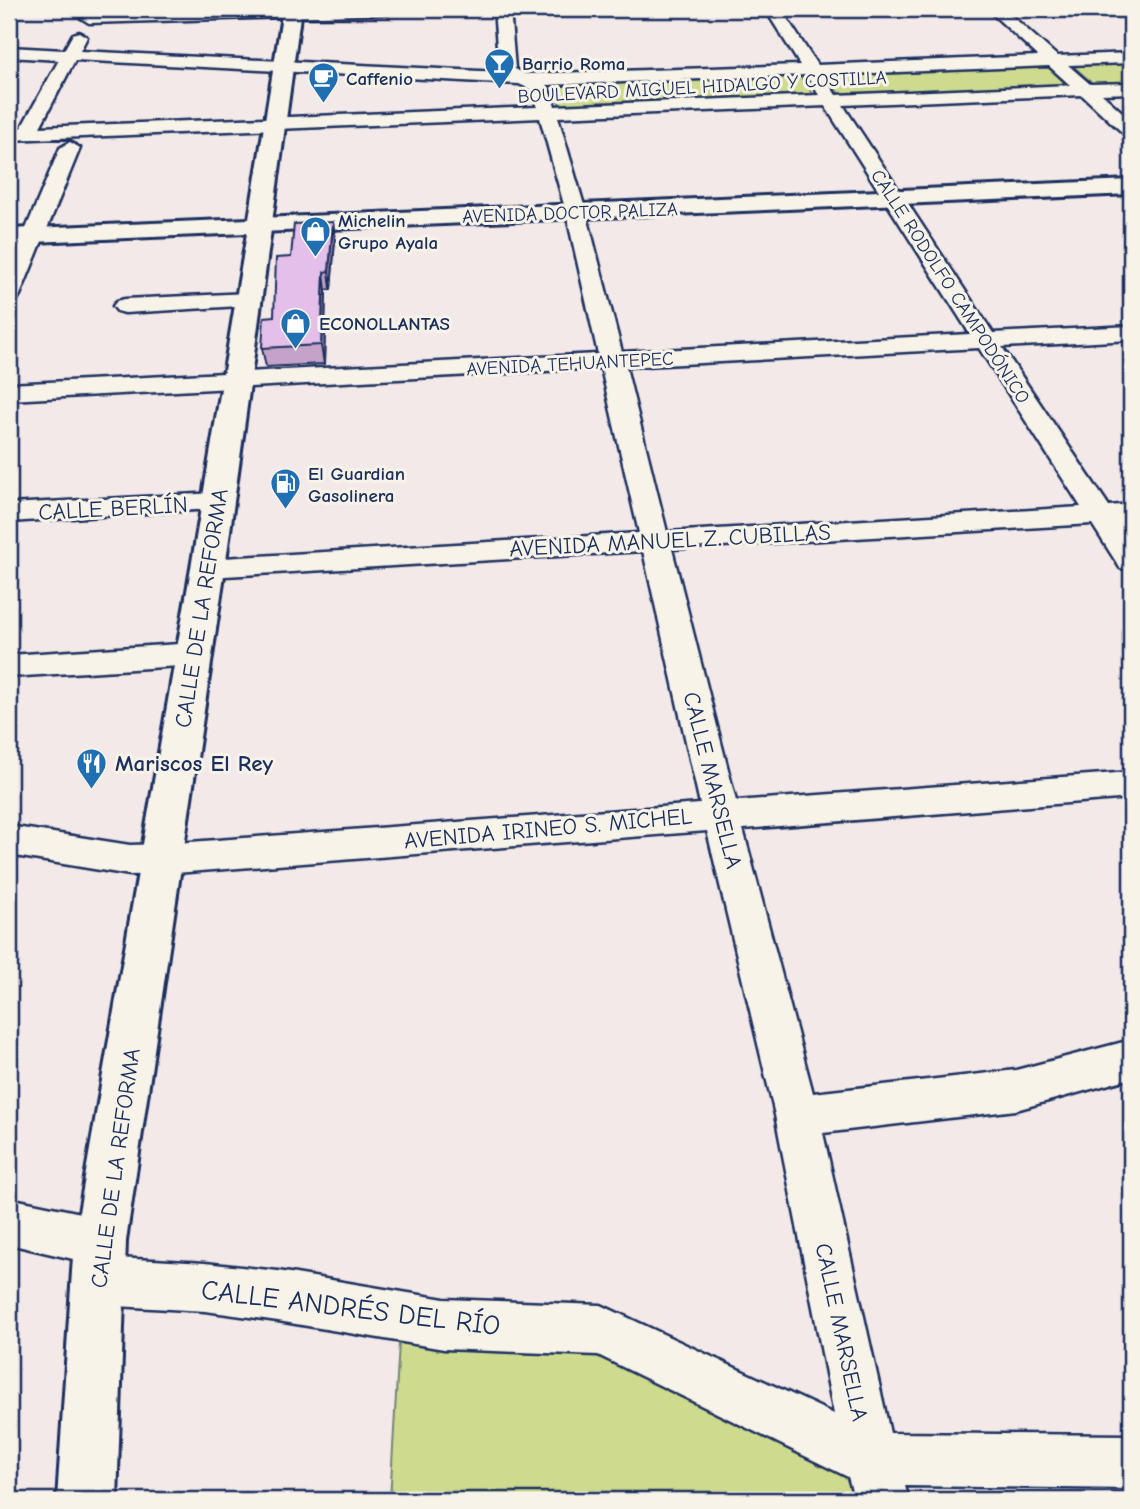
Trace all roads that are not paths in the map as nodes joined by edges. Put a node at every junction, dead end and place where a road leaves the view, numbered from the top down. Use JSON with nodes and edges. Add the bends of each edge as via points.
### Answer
{"nodes":[{"id":1,"x":389,"y":9,"type":"edge"},
{"id":2,"x":502,"y":9,"type":"edge"},
{"id":3,"x":773,"y":9,"type":"edge"},
{"id":4,"x":996,"y":9,"type":"edge"},
{"id":5,"x":1104,"y":9,"type":"edge"},
{"id":6,"x":292,"y":10,"type":"edge"},
{"id":7,"x":1131,"y":12,"type":"edge"},
{"id":8,"x":91,"y":14,"type":"edge"},
{"id":9,"x":9,"y":52,"type":"edge"},
{"id":10,"x":70,"y":55,"type":"junction"},
{"id":11,"x":1131,"y":58,"type":"edge"},
{"id":12,"x":1053,"y":61,"type":"junction"},
{"id":13,"x":282,"y":66,"type":"junction"},
{"id":14,"x":812,"y":70,"type":"junction"},
{"id":15,"x":517,"y":78,"type":"junction"},
{"id":16,"x":1131,"y":88,"type":"edge"},
{"id":17,"x":1087,"y":90,"type":"junction"},
{"id":18,"x":831,"y":101,"type":"junction"},
{"id":19,"x":548,"y":114,"type":"junction"},
{"id":20,"x":275,"y":124,"type":"junction"},
{"id":21,"x":1131,"y":130,"type":"edge"},
{"id":22,"x":18,"y":133,"type":"edge"},
{"id":23,"x":70,"y":148,"type":"dead end"},
{"id":24,"x":1131,"y":187,"type":"edge"},
{"id":25,"x":892,"y":198,"type":"junction"},
{"id":26,"x":576,"y":212,"type":"junction"},
{"id":27,"x":261,"y":225,"type":"junction"},
{"id":28,"x":33,"y":235,"type":"junction"},
{"id":29,"x":9,"y":236,"type":"edge"},
{"id":30,"x":9,"y":295,"type":"edge"},
{"id":31,"x":248,"y":300,"type":"junction"},
{"id":32,"x":125,"y":306,"type":"dead end"},
{"id":33,"x":1131,"y":333,"type":"edge"},
{"id":34,"x":988,"y":342,"type":"junction"},
{"id":35,"x":611,"y":361,"type":"junction"},
{"id":36,"x":235,"y":380,"type":"junction"},
{"id":37,"x":9,"y":392,"type":"edge"},
{"id":38,"x":217,"y":502,"type":"junction"},
{"id":39,"x":9,"y":513,"type":"edge"},
{"id":40,"x":1131,"y":513,"type":"edge"},
{"id":41,"x":1101,"y":515,"type":"junction"},
{"id":42,"x":655,"y":540,"type":"junction"},
{"id":43,"x":1131,"y":561,"type":"edge"},
{"id":44,"x":208,"y":568,"type":"junction"},
{"id":45,"x":195,"y":654,"type":"junction"},
{"id":46,"x":9,"y":666,"type":"edge"},
{"id":47,"x":1131,"y":785,"type":"edge"},
{"id":48,"x":721,"y":814,"type":"junction"},
{"id":49,"x":9,"y":841,"type":"edge"},
{"id":50,"x":163,"y":859,"type":"junction"},
{"id":51,"x":1131,"y":1059,"type":"edge"},
{"id":52,"x":797,"y":1115,"type":"junction"},
{"id":53,"x":9,"y":1221,"type":"edge"},
{"id":54,"x":99,"y":1261,"type":"junction"},
{"id":55,"x":1131,"y":1462,"type":"edge"},
{"id":56,"x":875,"y":1479,"type":"edge"},
{"id":57,"x":87,"y":1500,"type":"edge"}],
"edges":[{"from":1,"to":6,"type":"street"},
{"from":2,"to":15,"type":"street","via":[[507,72]]},
{"from":3,"to":14,"type":"street","name":"CALLE RODOLFO CAMPODÓNICO"},
{"from":4,"to":12,"type":"street"},
{"from":5,"to":7,"type":"street"},
{"from":6,"to":8,"type":"street"},
{"from":6,"to":13,"type":"main road","name":"CALLE DE LA REFORMA"},
{"from":8,"to":10,"type":"street"},
{"from":9,"to":10,"type":"street","name":"BOULEVARD MIGUEL HIDALGO Y COSTILLA"},
{"from":10,"to":13,"type":"street","name":"BOULEVARD MIGUEL HIDALGO Y COSTILLA"},
{"from":10,"to":22,"type":"street"},
{"from":11,"to":12,"type":"street","name":"BOULEVARD MIGUEL HIDALGO Y COSTILLA"},
{"from":12,"to":14,"type":"street","name":"BOULEVARD MIGUEL HIDALGO Y COSTILLA"},
{"from":12,"to":17,"type":"street"},
{"from":13,"to":15,"type":"street","name":"BOULEVARD MIGUEL HIDALGO Y COSTILLA"},
{"from":13,"to":20,"type":"main road","name":"CALLE DE LA REFORMA"},
{"from":14,"to":15,"type":"street","name":"BOULEVARD MIGUEL HIDALGO Y COSTILLA"},
{"from":14,"to":18,"type":"street","name":"CALLE RODOLFO CAMPODÓNICO"},
{"from":15,"to":19,"type":"street","name":"CALLE MARSELLA","via":[[540,87]]},
{"from":16,"to":17,"type":"street","name":"BOULEVARD MIGUEL HIDALGO Y COSTILLA"},
{"from":17,"to":18,"type":"street","name":"BOULEVARD MIGUEL HIDALGO Y COSTILLA"},
{"from":17,"to":21,"type":"street"},
{"from":18,"to":19,"type":"street","name":"BOULEVARD MIGUEL HIDALGO Y COSTILLA"},
{"from":18,"to":25,"type":"street","name":"CALLE RODOLFO CAMPODÓNICO"},
{"from":19,"to":20,"type":"street","name":"BOULEVARD MIGUEL HIDALGO Y COSTILLA"},
{"from":19,"to":26,"type":"street","name":"CALLE MARSELLA"},
{"from":20,"to":22,"type":"street","name":"BOULEVARD MIGUEL HIDALGO Y COSTILLA"},
{"from":20,"to":27,"type":"main road","name":"CALLE DE LA REFORMA"},
{"from":23,"to":28,"type":"street"},
{"from":24,"to":25,"type":"main road","name":"AVENIDA DOCTOR PALIZA"},
{"from":25,"to":26,"type":"main road","name":"AVENIDA DOCTOR PALIZA"},
{"from":25,"to":34,"type":"street","name":"CALLE RODOLFO CAMPODÓNICO"},
{"from":26,"to":27,"type":"main road","name":"AVENIDA DOCTOR PALIZA"},
{"from":26,"to":35,"type":"street","name":"CALLE MARSELLA"},
{"from":27,"to":28,"type":"main road","name":"AVENIDA DOCTOR PALIZA"},
{"from":27,"to":31,"type":"main road","name":"CALLE DE LA REFORMA"},
{"from":28,"to":29,"type":"main road","name":"AVENIDA DOCTOR PALIZA"},
{"from":28,"to":30,"type":"street"},
{"from":31,"to":32,"type":"street"},
{"from":31,"to":36,"type":"main road","name":"CALLE DE LA REFORMA"},
{"from":33,"to":34,"type":"street","name":"AVENIDA TEHUANTEPEC"},
{"from":34,"to":35,"type":"street","name":"AVENIDA TEHUANTEPEC"},
{"from":34,"to":41,"type":"street","name":"CALLE RODOLFO CAMPODÓNICO"},
{"from":35,"to":36,"type":"street","name":"AVENIDA TEHUANTEPEC"},
{"from":35,"to":42,"type":"street","name":"CALLE MARSELLA"},
{"from":36,"to":37,"type":"street","name":"AVENIDA TEHUANTEPEC"},
{"from":36,"to":38,"type":"main road","name":"CALLE DE LA REFORMA"},
{"from":38,"to":39,"type":"street","name":"CALLE BERLÍN"},
{"from":38,"to":44,"type":"main road","name":"CALLE DE LA REFORMA"},
{"from":40,"to":41,"type":"street","name":"AVENIDA MANUEL Z. CUBILLAS"},
{"from":41,"to":42,"type":"street","name":"AVENIDA MANUEL Z. CUBILLAS"},
{"from":41,"to":43,"type":"street","name":"CALLE RODOLFO CAMPODÓNICO"},
{"from":42,"to":44,"type":"street","name":"AVENIDA MANUEL Z. CUBILLAS"},
{"from":42,"to":48,"type":"street","name":"CALLE MARSELLA"},
{"from":44,"to":45,"type":"main road","name":"CALLE DE LA REFORMA"},
{"from":45,"to":46,"type":"street"},
{"from":45,"to":50,"type":"main road","name":"CALLE DE LA REFORMA"},
{"from":47,"to":48,"type":"street","name":"AVENIDA IRINEO S. MICHEL"},
{"from":48,"to":50,"type":"street","name":"AVENIDA IRINEO S. MICHEL"},
{"from":48,"to":52,"type":"street","name":"CALLE MARSELLA"},
{"from":49,"to":50,"type":"street","name":"AVENIDA IRINEO S. MICHEL","via":[[130,860]]},
{"from":50,"to":54,"type":"main road","name":"CALLE DE LA REFORMA"},
{"from":51,"to":52,"type":"street","via":[[1016,1090]]},
{"from":52,"to":56,"type":"street","name":"CALLE MARSELLA"},
{"from":53,"to":54,"type":"street","name":"CALLE ANDRÉS DEL RÍO"},
{"from":54,"to":56,"type":"street","name":"CALLE ANDRÉS DEL RÍO","via":[[205,1287],[444,1324],[601,1330],[794,1421]]},
{"from":54,"to":57,"type":"main road","name":"CALLE DE LA REFORMA"},
{"from":55,"to":56,"type":"street"}]}
